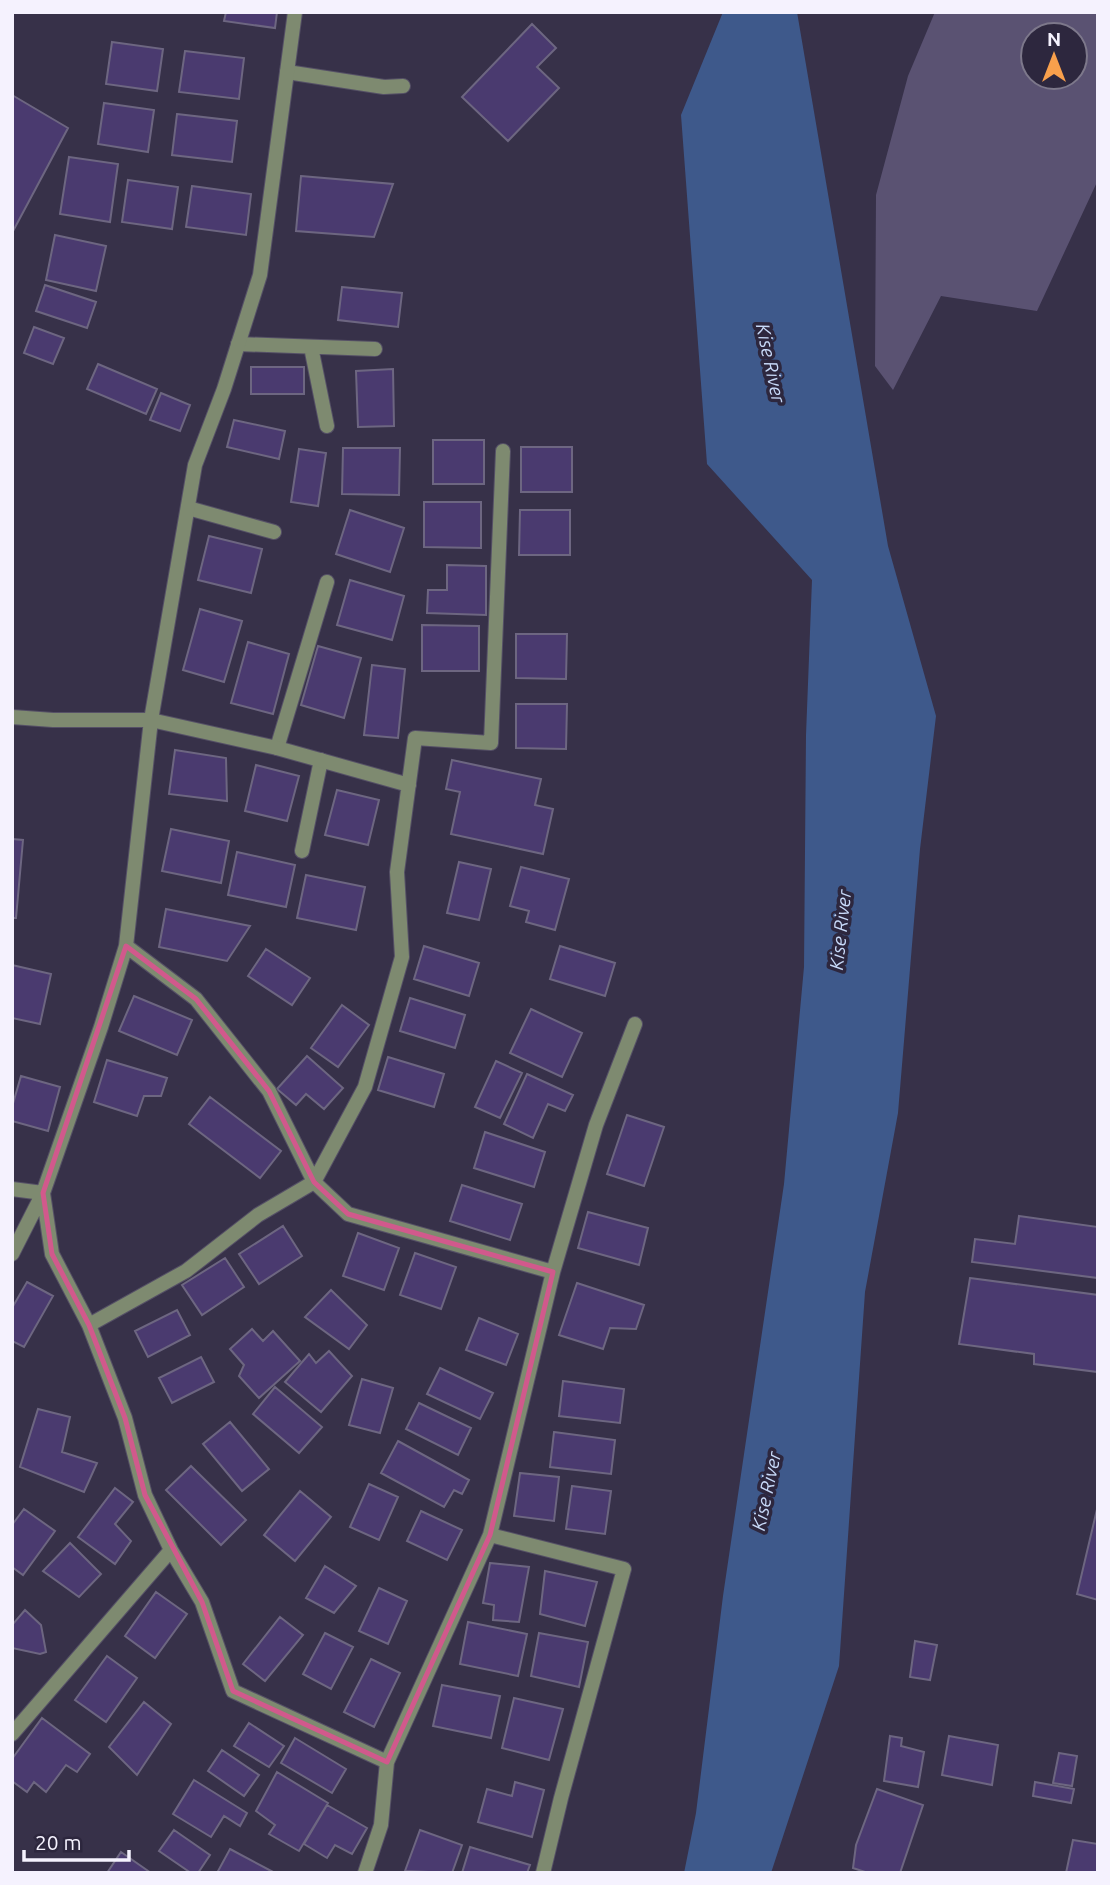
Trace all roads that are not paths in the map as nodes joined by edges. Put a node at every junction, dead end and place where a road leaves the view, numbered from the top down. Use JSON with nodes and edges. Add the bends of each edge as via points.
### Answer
{"nodes":[{"id":1,"x":295,"y":12,"type":"edge"},
{"id":2,"x":287,"y":72,"type":"junction"},
{"id":3,"x":403,"y":86,"type":"dead end"},
{"id":4,"x":238,"y":345,"type":"junction"},
{"id":5,"x":311,"y":347,"type":"junction"},
{"id":6,"x":375,"y":349,"type":"dead end"},
{"id":7,"x":327,"y":426,"type":"dead end"},
{"id":8,"x":503,"y":451,"type":"dead end"},
{"id":9,"x":188,"y":508,"type":"junction"},
{"id":10,"x":274,"y":532,"type":"dead end"},
{"id":11,"x":327,"y":582,"type":"dead end"},
{"id":12,"x":12,"y":717,"type":"edge"},
{"id":13,"x":151,"y":720,"type":"junction"},
{"id":14,"x":277,"y":748,"type":"junction"},
{"id":15,"x":321,"y":760,"type":"junction"},
{"id":16,"x":409,"y":785,"type":"junction"},
{"id":17,"x":302,"y":851,"type":"dead end"},
{"id":18,"x":126,"y":946,"type":"junction"},
{"id":19,"x":635,"y":1024,"type":"dead end"},
{"id":20,"x":314,"y":1182,"type":"junction"},
{"id":21,"x":12,"y":1189,"type":"edge"},
{"id":22,"x":43,"y":1193,"type":"junction"},
{"id":23,"x":12,"y":1254,"type":"edge"},
{"id":24,"x":553,"y":1272,"type":"junction"},
{"id":25,"x":89,"y":1325,"type":"junction"},
{"id":26,"x":490,"y":1535,"type":"junction"},
{"id":27,"x":171,"y":1550,"type":"junction"},
{"id":28,"x":12,"y":1734,"type":"edge"},
{"id":29,"x":387,"y":1762,"type":"junction"},
{"id":30,"x":365,"y":1873,"type":"edge"},
{"id":31,"x":543,"y":1873,"type":"edge"}],
"edges":[{"from":1,"to":2,"type":"street"},
{"from":2,"to":3,"type":"street"},
{"from":2,"to":4,"type":"street","via":[[260,275]]},
{"from":4,"to":5,"type":"street"},
{"from":4,"to":9,"type":"street","via":[[195,465]]},
{"from":5,"to":6,"type":"street"},
{"from":5,"to":7,"type":"street"},
{"from":8,"to":16,"type":"street","via":[[491,743],[415,738]]},
{"from":9,"to":10,"type":"street"},
{"from":9,"to":13,"type":"street"},
{"from":11,"to":14,"type":"street"},
{"from":12,"to":13,"type":"street"},
{"from":13,"to":14,"type":"street"},
{"from":13,"to":18,"type":"street"},
{"from":14,"to":15,"type":"street"},
{"from":15,"to":16,"type":"street"},
{"from":15,"to":17,"type":"street"},
{"from":16,"to":20,"type":"street","via":[[397,872],[402,957],[365,1087]]},
{"from":18,"to":20,"type":"street","via":[[196,999],[269,1091]]},
{"from":18,"to":22,"type":"street"},
{"from":19,"to":24,"type":"street","via":[[596,1125]]},
{"from":20,"to":24,"type":"street","via":[[348,1214]]},
{"from":20,"to":25,"type":"street","via":[[258,1215],[186,1271]]},
{"from":21,"to":22,"type":"street"},
{"from":22,"to":23,"type":"street"},
{"from":22,"to":25,"type":"street","via":[[52,1254]]},
{"from":24,"to":26,"type":"street"},
{"from":25,"to":27,"type":"street","via":[[125,1418],[145,1495]]},
{"from":26,"to":29,"type":"street"},
{"from":26,"to":31,"type":"street","via":[[624,1569]]},
{"from":27,"to":28,"type":"street"},
{"from":27,"to":29,"type":"street","via":[[202,1602],[233,1691]]},
{"from":29,"to":30,"type":"street","via":[[381,1825]]}]}
